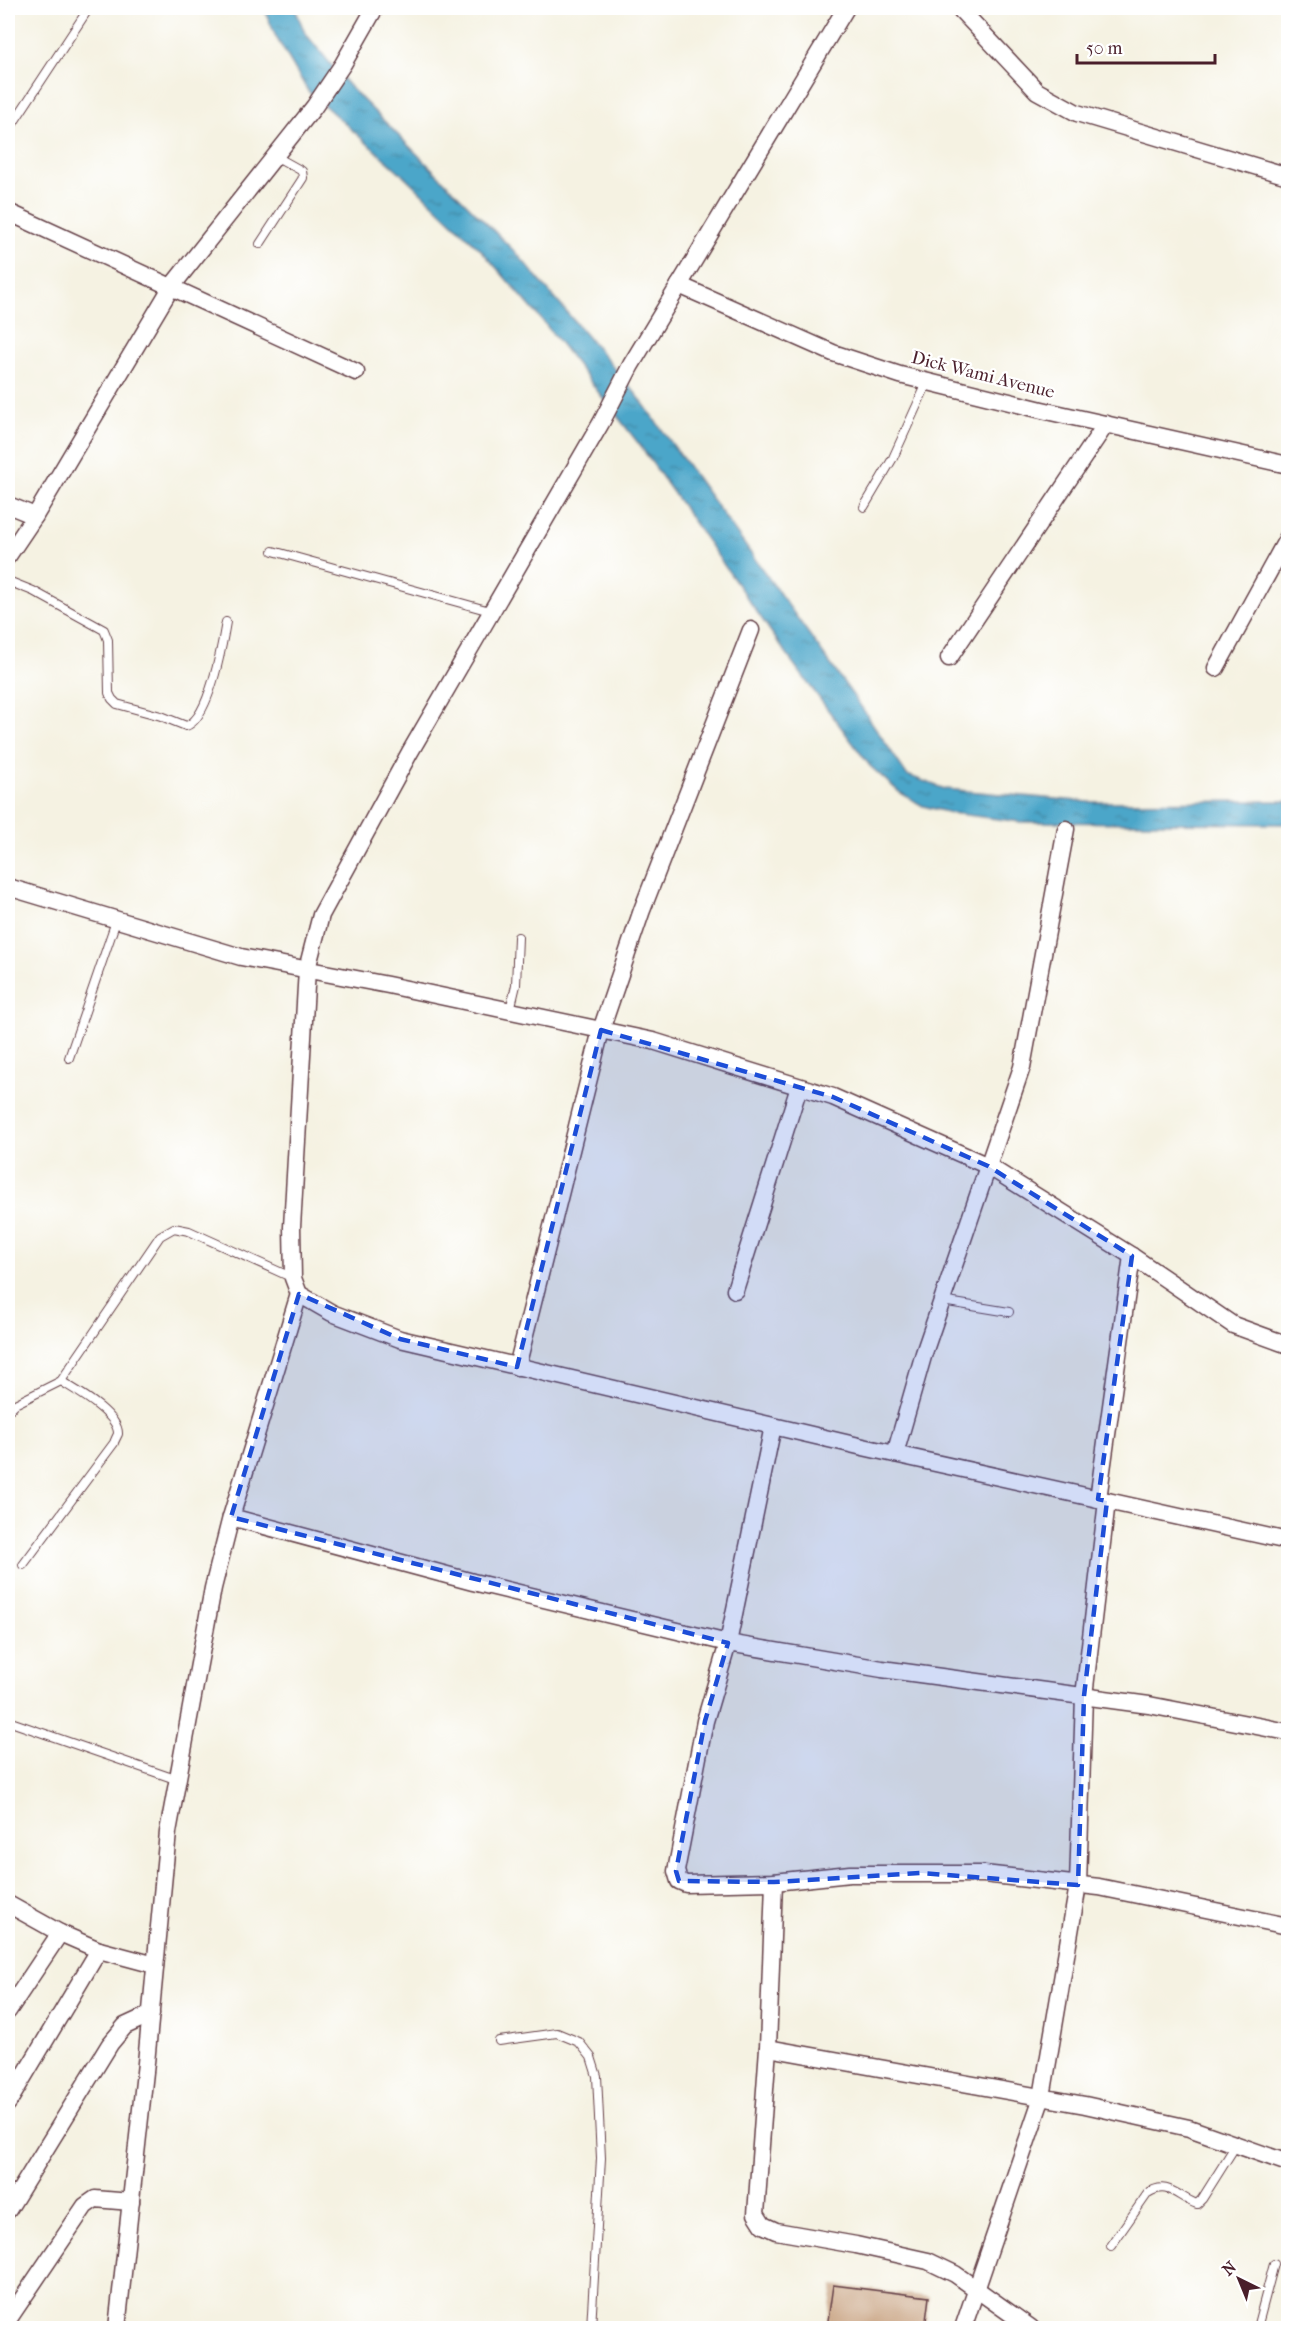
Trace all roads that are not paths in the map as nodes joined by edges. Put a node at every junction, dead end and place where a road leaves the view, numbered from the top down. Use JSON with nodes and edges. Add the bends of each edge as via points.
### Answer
{"nodes":[{"id":1,"x":89,"y":8,"type":"edge"},
{"id":2,"x":375,"y":8,"type":"edge"},
{"id":3,"x":846,"y":8,"type":"edge"},
{"id":4,"x":959,"y":8,"type":"edge"},
{"id":5,"x":8,"y":131,"type":"edge"},
{"id":6,"x":275,"y":156,"type":"junction"},
{"id":7,"x":1288,"y":176,"type":"edge"},
{"id":8,"x":8,"y":212,"type":"edge"},
{"id":9,"x":260,"y":244,"type":"dead end"},
{"id":10,"x":679,"y":285,"type":"junction"},
{"id":11,"x":172,"y":286,"type":"junction"},
{"id":12,"x":356,"y":372,"type":"dead end"},
{"id":13,"x":928,"y":381,"type":"junction"},
{"id":14,"x":1106,"y":424,"type":"junction"},
{"id":15,"x":1288,"y":465,"type":"edge"},
{"id":16,"x":8,"y":504,"type":"edge"},
{"id":17,"x":864,"y":507,"type":"dead end"},
{"id":18,"x":35,"y":516,"type":"junction"},
{"id":19,"x":1288,"y":537,"type":"edge"},
{"id":20,"x":273,"y":551,"type":"dead end"},
{"id":21,"x":8,"y":556,"type":"edge"},
{"id":22,"x":8,"y":581,"type":"edge"},
{"id":23,"x":490,"y":611,"type":"junction"},
{"id":24,"x":226,"y":622,"type":"dead end"},
{"id":25,"x":751,"y":630,"type":"dead end"},
{"id":26,"x":949,"y":658,"type":"dead end"},
{"id":27,"x":1216,"y":668,"type":"dead end"},
{"id":28,"x":1066,"y":829,"type":"dead end"},
{"id":29,"x":8,"y":887,"type":"edge"},
{"id":30,"x":116,"y":921,"type":"junction"},
{"id":31,"x":518,"y":937,"type":"dead end"},
{"id":32,"x":307,"y":969,"type":"junction"},
{"id":33,"x":510,"y":1010,"type":"junction"},
{"id":34,"x":601,"y":1030,"type":"junction"},
{"id":35,"x":69,"y":1058,"type":"dead end"},
{"id":36,"x":799,"y":1087,"type":"junction"},
{"id":37,"x":988,"y":1166,"type":"junction"},
{"id":38,"x":1131,"y":1256,"type":"junction"},
{"id":39,"x":293,"y":1278,"type":"junction"},
{"id":40,"x":735,"y":1290,"type":"dead end"},
{"id":41,"x":298,"y":1294,"type":"junction"},
{"id":42,"x":942,"y":1301,"type":"junction"},
{"id":43,"x":1009,"y":1312,"type":"dead end"},
{"id":44,"x":1288,"y":1345,"type":"edge"},
{"id":45,"x":517,"y":1367,"type":"junction"},
{"id":46,"x":61,"y":1381,"type":"junction"},
{"id":47,"x":8,"y":1411,"type":"edge"},
{"id":48,"x":773,"y":1426,"type":"junction"},
{"id":49,"x":895,"y":1454,"type":"junction"},
{"id":50,"x":1102,"y":1500,"type":"junction"},
{"id":51,"x":231,"y":1517,"type":"junction"},
{"id":52,"x":1288,"y":1541,"type":"edge"},
{"id":53,"x":23,"y":1565,"type":"dead end"},
{"id":54,"x":728,"y":1643,"type":"junction"},
{"id":55,"x":1084,"y":1696,"type":"junction"},
{"id":56,"x":8,"y":1721,"type":"edge"},
{"id":57,"x":1288,"y":1732,"type":"edge"},
{"id":58,"x":178,"y":1780,"type":"junction"},
{"id":59,"x":774,"y":1882,"type":"junction"},
{"id":60,"x":1078,"y":1885,"type":"junction"},
{"id":61,"x":9,"y":1908,"type":"edge"},
{"id":62,"x":1288,"y":1926,"type":"edge"},
{"id":63,"x":60,"y":1933,"type":"junction"},
{"id":64,"x":99,"y":1950,"type":"junction"},
{"id":65,"x":155,"y":1965,"type":"junction"},
{"id":66,"x":8,"y":2011,"type":"edge"},
{"id":67,"x":150,"y":2014,"type":"junction"},
{"id":68,"x":499,"y":2041,"type":"dead end"},
{"id":69,"x":768,"y":2048,"type":"junction"},
{"id":70,"x":1042,"y":2097,"type":"junction"},
{"id":71,"x":8,"y":2103,"type":"edge"},
{"id":72,"x":1236,"y":2145,"type":"junction"},
{"id":73,"x":1288,"y":2163,"type":"edge"},
{"id":74,"x":131,"y":2202,"type":"junction"},
{"id":75,"x":8,"y":2210,"type":"edge"},
{"id":76,"x":1111,"y":2246,"type":"dead end"},
{"id":77,"x":1274,"y":2264,"type":"dead end"},
{"id":78,"x":977,"y":2288,"type":"junction"},
{"id":79,"x":8,"y":2320,"type":"edge"},
{"id":80,"x":117,"y":2328,"type":"edge"},
{"id":81,"x":591,"y":2328,"type":"edge"},
{"id":82,"x":963,"y":2328,"type":"edge"},
{"id":83,"x":1031,"y":2328,"type":"edge"},
{"id":84,"x":1257,"y":2328,"type":"edge"}],
"edges":[{"from":1,"to":5,"type":"lane"},
{"from":2,"to":6,"type":"street","via":[[314,107]]},
{"from":3,"to":10,"type":"street"},
{"from":4,"to":7,"type":"street","via":[[1036,91],[1077,113]]},
{"from":6,"to":9,"type":"lane","via":[[302,171],[303,178]]},
{"from":6,"to":11,"type":"street"},
{"from":8,"to":11,"type":"street"},
{"from":10,"to":13,"type":"street","name":"Dick Wami Avenue","via":[[833,353]]},
{"from":10,"to":23,"type":"street"},
{"from":11,"to":12,"type":"street"},
{"from":11,"to":18,"type":"street"},
{"from":13,"to":14,"type":"street","name":"Dick Wami Avenue"},
{"from":13,"to":17,"type":"lane","via":[[893,458]]},
{"from":14,"to":15,"type":"street","name":"Dick Wami Avenue"},
{"from":14,"to":26,"type":"street"},
{"from":16,"to":18,"type":"street"},
{"from":18,"to":21,"type":"street"},
{"from":19,"to":27,"type":"street"},
{"from":20,"to":23,"type":"lane"},
{"from":22,"to":24,"type":"lane","via":[[104,630],[108,640],[109,693],[117,704],[186,726],[198,718],[217,669]]},
{"from":23,"to":32,"type":"street","via":[[321,915]]},
{"from":25,"to":34,"type":"street","via":[[642,910]]},
{"from":28,"to":37,"type":"street","via":[[1022,1067]]},
{"from":29,"to":30,"type":"street"},
{"from":30,"to":32,"type":"street","via":[[241,957]]},
{"from":30,"to":35,"type":"lane"},
{"from":31,"to":33,"type":"lane","via":[[516,985]]},
{"from":32,"to":33,"type":"street"},
{"from":32,"to":39,"type":"street","via":[[292,1227]]},
{"from":33,"to":34,"type":"street"},
{"from":34,"to":36,"type":"street","via":[[653,1041]]},
{"from":34,"to":45,"type":"street"},
{"from":36,"to":37,"type":"street","via":[[833,1097]]},
{"from":36,"to":40,"type":"street"},
{"from":37,"to":38,"type":"street"},
{"from":37,"to":42,"type":"street"},
{"from":38,"to":44,"type":"street","via":[[1233,1325]]},
{"from":38,"to":50,"type":"street"},
{"from":39,"to":41,"type":"street"},
{"from":39,"to":46,"type":"lane","via":[[189,1231],[174,1228],[160,1236]]},
{"from":41,"to":45,"type":"street","via":[[332,1313],[400,1339]]},
{"from":41,"to":51,"type":"street"},
{"from":42,"to":43,"type":"lane"},
{"from":42,"to":49,"type":"street"},
{"from":45,"to":48,"type":"street"},
{"from":46,"to":47,"type":"lane"},
{"from":46,"to":53,"type":"lane","via":[[100,1406],[116,1425],[118,1434]]},
{"from":48,"to":49,"type":"street"},
{"from":48,"to":54,"type":"street"},
{"from":49,"to":50,"type":"street"},
{"from":50,"to":52,"type":"street"},
{"from":50,"to":55,"type":"street"},
{"from":51,"to":54,"type":"street","via":[[473,1582]]},
{"from":51,"to":58,"type":"street","via":[[213,1588]]},
{"from":54,"to":55,"type":"street","via":[[882,1669]]},
{"from":54,"to":59,"type":"street","via":[[705,1720],[676,1871],[679,1881],[686,1884]]},
{"from":55,"to":57,"type":"street"},
{"from":55,"to":60,"type":"street"},
{"from":56,"to":58,"type":"lane"},
{"from":58,"to":65,"type":"street","via":[[168,1832]]},
{"from":59,"to":60,"type":"street","via":[[850,1874],[921,1873],[984,1874]]},
{"from":59,"to":69,"type":"street"},
{"from":60,"to":62,"type":"street"},
{"from":60,"to":70,"type":"street"},
{"from":61,"to":63,"type":"street"},
{"from":63,"to":64,"type":"street"},
{"from":63,"to":66,"type":"street"},
{"from":64,"to":65,"type":"street"},
{"from":64,"to":71,"type":"street"},
{"from":65,"to":67,"type":"street"},
{"from":67,"to":74,"type":"street"},
{"from":67,"to":75,"type":"street","via":[[125,2026],[110,2044]]},
{"from":68,"to":81,"type":"lane","via":[[557,2033],[579,2043],[591,2057],[597,2076],[601,2158]]},
{"from":69,"to":70,"type":"street"},
{"from":69,"to":78,"type":"street","via":[[756,2214],[763,2224],[776,2232],[928,2261]]},
{"from":70,"to":72,"type":"street","via":[[1189,2128]]},
{"from":70,"to":78,"type":"street"},
{"from":72,"to":73,"type":"street"},
{"from":72,"to":76,"type":"lane","via":[[1197,2204],[1156,2187]]},
{"from":74,"to":79,"type":"street","via":[[95,2199],[85,2206]]},
{"from":74,"to":80,"type":"street"},
{"from":77,"to":84,"type":"lane"},
{"from":78,"to":82,"type":"street"},
{"from":78,"to":83,"type":"street"}]}
